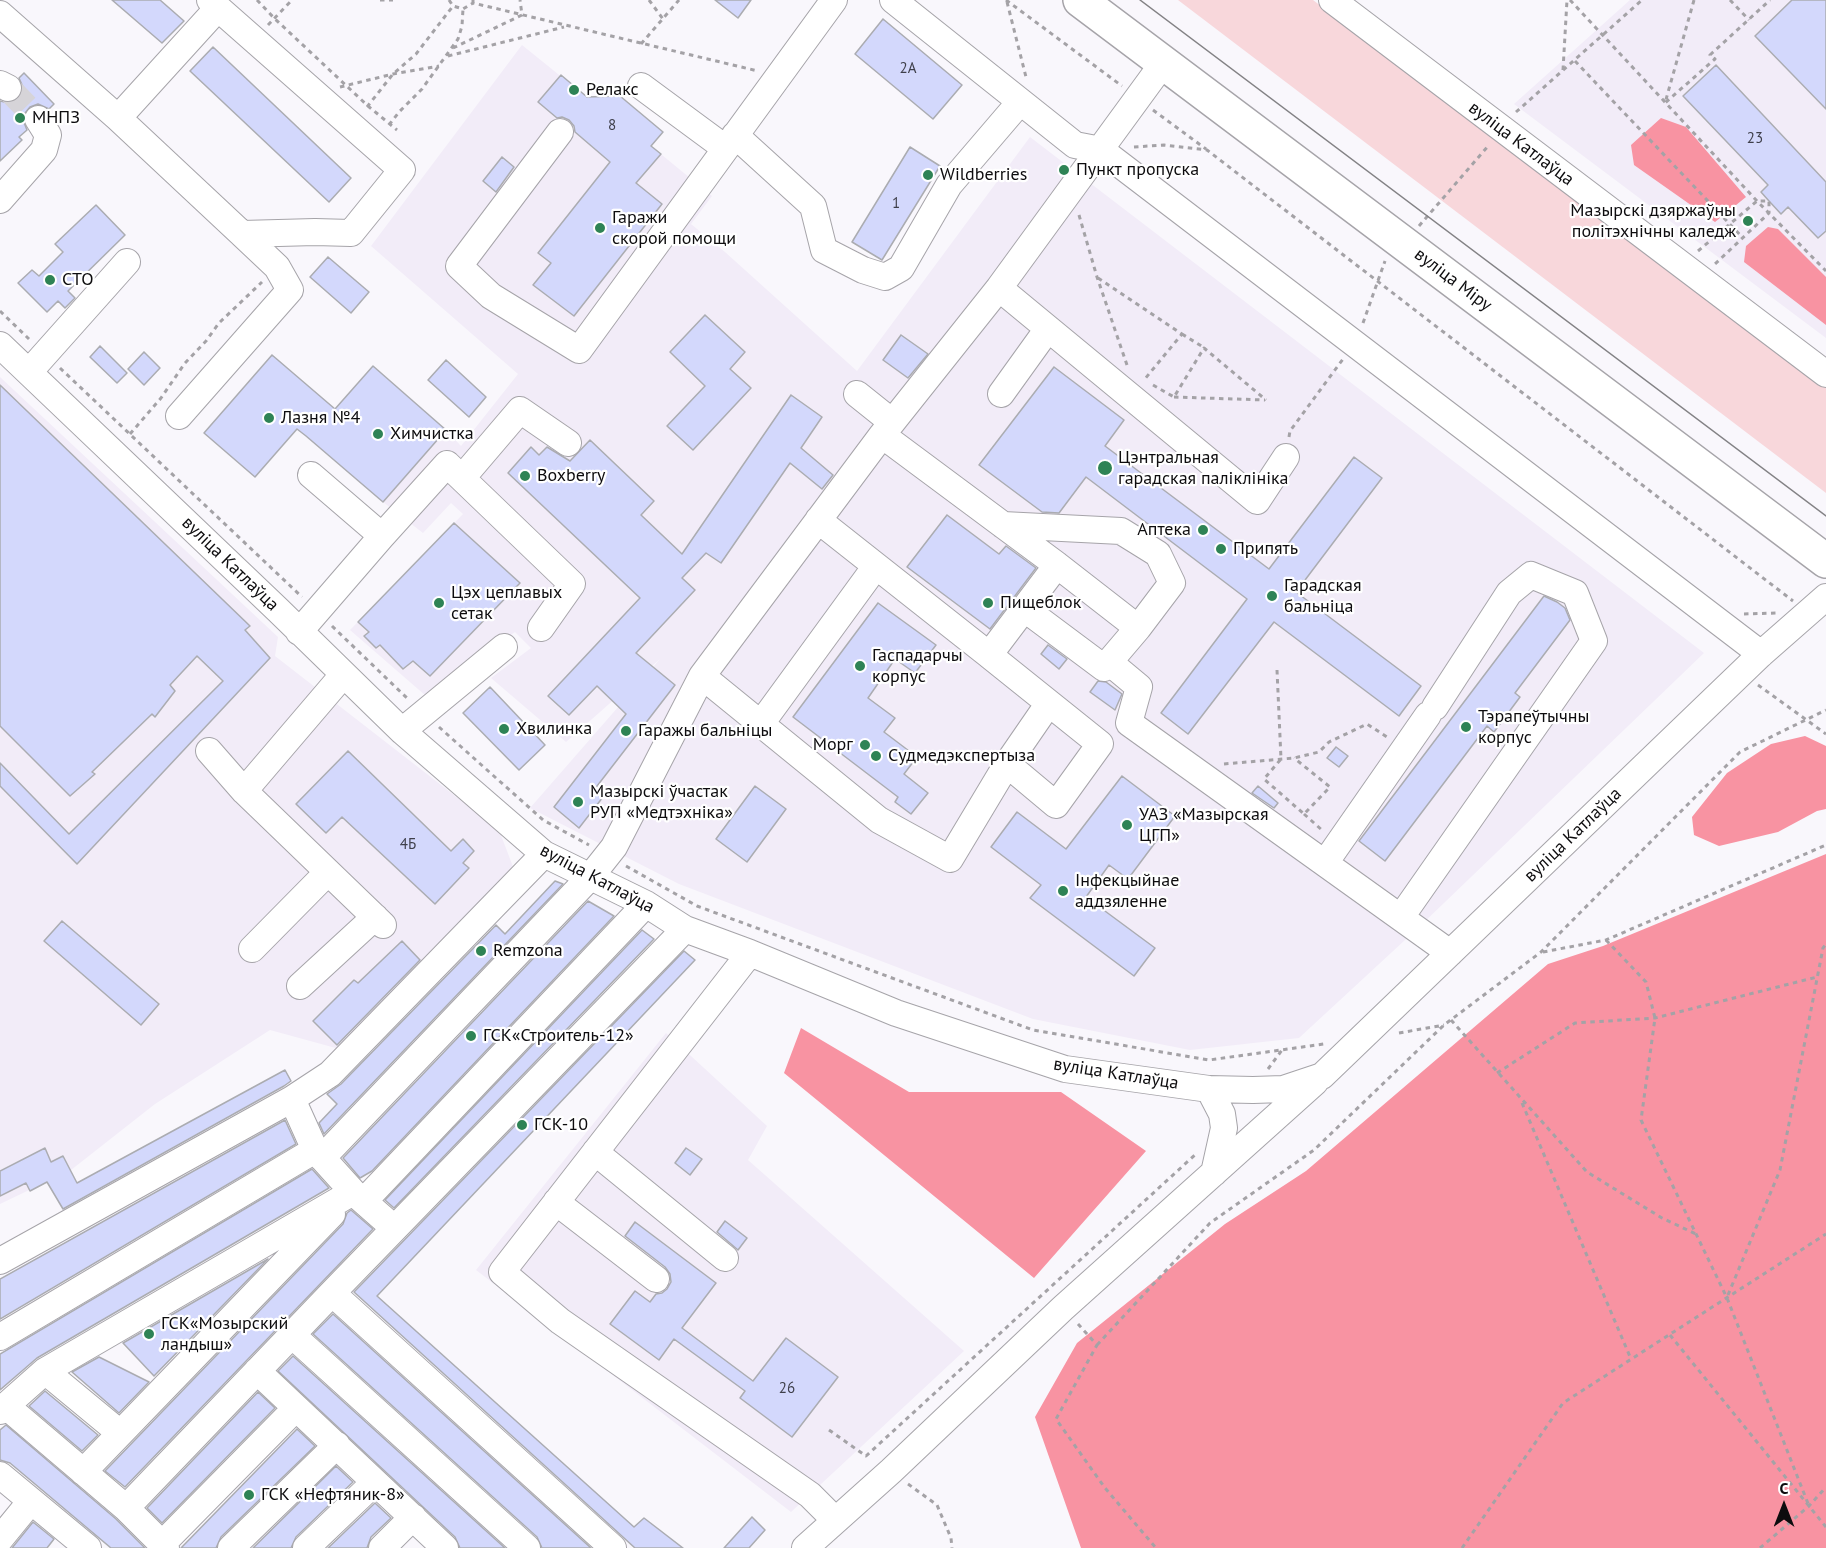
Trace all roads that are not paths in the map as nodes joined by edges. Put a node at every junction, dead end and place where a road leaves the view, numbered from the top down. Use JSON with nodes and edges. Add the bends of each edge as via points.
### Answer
{"nodes":[{"id":1,"x":834,"y":0,"type":"edge"},
{"id":2,"x":893,"y":0,"type":"edge"},
{"id":3,"x":1080,"y":0,"type":"edge"},
{"id":4,"x":1332,"y":0,"type":"edge"},
{"id":5,"x":214,"y":4,"type":"edge"},
{"id":6,"x":0,"y":14,"type":"edge"},
{"id":7,"x":1164,"y":62,"type":"junction"},
{"id":8,"x":641,"y":86,"type":"dead end"},
{"id":9,"x":1027,"y":107,"type":"junction"},
{"id":10,"x":118,"y":118,"type":"junction"},
{"id":11,"x":38,"y":119,"type":"tunnel mouth"},
{"id":12,"x":560,"y":132,"type":"dead end"},
{"id":13,"x":730,"y":142,"type":"junction"},
{"id":14,"x":1101,"y":150,"type":"junction"},
{"id":15,"x":0,"y":200,"type":"edge"},
{"id":16,"x":242,"y":234,"type":"junction"},
{"id":17,"x":127,"y":262,"type":"dead end"},
{"id":18,"x":999,"y":288,"type":"junction"},
{"id":19,"x":1047,"y":330,"type":"junction"},
{"id":20,"x":0,"y":345,"type":"edge"},
{"id":21,"x":37,"y":363,"type":"junction"},
{"id":22,"x":1826,"y":374,"type":"edge"},
{"id":23,"x":857,"y":394,"type":"dead end"},
{"id":24,"x":1000,"y":394,"type":"dead end"},
{"id":25,"x":179,"y":416,"type":"dead end"},
{"id":26,"x":887,"y":429,"type":"junction"},
{"id":27,"x":568,"y":443,"type":"dead end"},
{"id":28,"x":1286,"y":457,"type":"road end"},
{"id":29,"x":311,"y":475,"type":"dead end"},
{"id":30,"x":462,"y":478,"type":"junction"},
{"id":31,"x":818,"y":520,"type":"junction"},
{"id":32,"x":1003,"y":525,"type":"junction"},
{"id":33,"x":382,"y":536,"type":"junction"},
{"id":34,"x":1826,"y":561,"type":"edge"},
{"id":35,"x":1058,"y":565,"type":"junction"},
{"id":36,"x":876,"y":566,"type":"junction"},
{"id":37,"x":1817,"y":605,"type":"edge"},
{"id":38,"x":1026,"y":609,"type":"junction"},
{"id":39,"x":541,"y":628,"type":"dead end"},
{"id":40,"x":1137,"y":628,"type":"junction"},
{"id":41,"x":299,"y":632,"type":"junction"},
{"id":42,"x":504,"y":647,"type":"dead end"},
{"id":43,"x":1761,"y":654,"type":"junction"},
{"id":44,"x":989,"y":655,"type":"junction"},
{"id":45,"x":1109,"y":662,"type":"junction"},
{"id":46,"x":343,"y":675,"type":"junction"},
{"id":47,"x":702,"y":676,"type":"junction"},
{"id":48,"x":1049,"y":703,"type":"junction"},
{"id":49,"x":760,"y":725,"type":"junction"},
{"id":50,"x":402,"y":731,"type":"junction"},
{"id":51,"x":208,"y":752,"type":"dead end"},
{"id":52,"x":1007,"y":764,"type":"junction"},
{"id":53,"x":244,"y":791,"type":"junction"},
{"id":54,"x":544,"y":854,"type":"junction"},
{"id":55,"x":1325,"y":862,"type":"junction"},
{"id":56,"x":328,"y":872,"type":"junction"},
{"id":57,"x":591,"y":876,"type":"junction"},
{"id":58,"x":646,"y":904,"type":"junction"},
{"id":59,"x":1401,"y":917,"type":"junction"},
{"id":60,"x":685,"y":929,"type":"junction"},
{"id":61,"x":252,"y":949,"type":"dead end"},
{"id":62,"x":750,"y":953,"type":"junction"},
{"id":63,"x":1450,"y":953,"type":"junction"},
{"id":64,"x":300,"y":986,"type":"dead end"},
{"id":65,"x":1322,"y":1076,"type":"junction"},
{"id":66,"x":1209,"y":1089,"type":"junction"},
{"id":67,"x":292,"y":1099,"type":"junction"},
{"id":68,"x":595,"y":1152,"type":"junction"},
{"id":69,"x":319,"y":1154,"type":"junction"},
{"id":70,"x":1214,"y":1173,"type":"junction"},
{"id":71,"x":358,"y":1197,"type":"junction"},
{"id":72,"x":556,"y":1202,"type":"junction"},
{"id":73,"x":394,"y":1228,"type":"junction"},
{"id":74,"x":725,"y":1258,"type":"dead end"},
{"id":75,"x":0,"y":1261,"type":"edge"},
{"id":76,"x":656,"y":1279,"type":"dead end"},
{"id":77,"x":332,"y":1293,"type":"junction"},
{"id":78,"x":292,"y":1335,"type":"junction"},
{"id":79,"x":0,"y":1337,"type":"edge"},
{"id":80,"x":45,"y":1371,"type":"junction"},
{"id":81,"x":257,"y":1371,"type":"junction"},
{"id":82,"x":3,"y":1408,"type":"edge"},
{"id":83,"x":296,"y":1408,"type":"junction"},
{"id":84,"x":120,"y":1433,"type":"junction"},
{"id":85,"x":337,"y":1445,"type":"junction"},
{"id":86,"x":83,"y":1472,"type":"junction"},
{"id":87,"x":0,"y":1475,"type":"edge"},
{"id":88,"x":375,"y":1482,"type":"junction"},
{"id":89,"x":31,"y":1501,"type":"junction"},
{"id":90,"x":126,"y":1508,"type":"junction"},
{"id":91,"x":413,"y":1517,"type":"junction"},
{"id":92,"x":835,"y":1520,"type":"junction"},
{"id":93,"x":0,"y":1539,"type":"edge"},
{"id":94,"x":62,"y":1540,"type":"edge"},
{"id":95,"x":164,"y":1546,"type":"edge"},
{"id":96,"x":88,"y":1548,"type":"edge"},
{"id":97,"x":231,"y":1548,"type":"edge"},
{"id":98,"x":306,"y":1548,"type":"edge"},
{"id":99,"x":382,"y":1548,"type":"edge"},
{"id":100,"x":445,"y":1548,"type":"edge"},
{"id":101,"x":527,"y":1548,"type":"edge"},
{"id":102,"x":614,"y":1548,"type":"edge"},
{"id":103,"x":805,"y":1548,"type":"edge"}],
"edges":[{"from":1,"to":13,"type":"street"},
{"from":2,"to":9,"type":"street"},
{"from":3,"to":7,"type":"main road","name":"вуліца Міру"},
{"from":4,"to":22,"type":"street","name":"вуліца Катлаўца"},
{"from":5,"to":10,"type":"street"},
{"from":5,"to":16,"type":"street","via":[[402,170],[351,233]]},
{"from":6,"to":10,"type":"street"},
{"from":7,"to":14,"type":"street"},
{"from":7,"to":34,"type":"main road","name":"вуліца Міру"},
{"from":8,"to":13,"type":"street"},
{"from":9,"to":13,"type":"street","via":[[949,185],[901,268],[885,277],[824,250],[813,206]]},
{"from":9,"to":14,"type":"street","via":[[1075,145]]},
{"from":10,"to":16,"type":"street"},
{"from":11,"to":15,"type":"street","via":[[48,135],[44,150]]},
{"from":12,"to":13,"type":"street","via":[[459,266],[491,296],[579,350]]},
{"from":14,"to":18,"type":"street"},
{"from":14,"to":43,"type":"street"},
{"from":16,"to":25,"type":"street","via":[[277,267],[290,290]]},
{"from":17,"to":21,"type":"street"},
{"from":18,"to":19,"type":"street"},
{"from":18,"to":26,"type":"street"},
{"from":19,"to":24,"type":"street"},
{"from":19,"to":28,"type":"street","via":[[1257,501]]},
{"from":20,"to":21,"type":"street","name":"вуліца Катлаўца"},
{"from":21,"to":41,"type":"street","name":"вуліца Катлаўца"},
{"from":23,"to":26,"type":"street"},
{"from":26,"to":31,"type":"street"},
{"from":26,"to":32,"type":"street"},
{"from":27,"to":30,"type":"street","via":[[520,410]]},
{"from":29,"to":33,"type":"street"},
{"from":30,"to":33,"type":"street","via":[[447,464]]},
{"from":30,"to":39,"type":"street","via":[[572,584]]},
{"from":31,"to":36,"type":"street"},
{"from":31,"to":47,"type":"street"},
{"from":32,"to":35,"type":"street"},
{"from":32,"to":40,"type":"street","via":[[1121,531],[1158,554],[1172,583]]},
{"from":33,"to":41,"type":"street"},
{"from":35,"to":38,"type":"street"},
{"from":35,"to":40,"type":"street"},
{"from":36,"to":44,"type":"street"},
{"from":36,"to":49,"type":"street"},
{"from":37,"to":43,"type":"street","name":"вуліца Катлаўца"},
{"from":38,"to":44,"type":"street"},
{"from":38,"to":45,"type":"street","via":[[1104,668]]},
{"from":40,"to":45,"type":"street"},
{"from":41,"to":46,"type":"street","name":"вуліца Катлаўца"},
{"from":42,"to":50,"type":"street"},
{"from":43,"to":63,"type":"street","name":"вуліца Катлаўца"},
{"from":44,"to":48,"type":"street"},
{"from":45,"to":55,"type":"street","via":[[1140,687],[1128,723]]},
{"from":46,"to":50,"type":"street","name":"вуліца Катлаўца"},
{"from":46,"to":53,"type":"street"},
{"from":47,"to":49,"type":"street"},
{"from":47,"to":57,"type":"street","via":[[615,847]]},
{"from":48,"to":52,"type":"street"},
{"from":48,"to":52,"type":"street","via":[[1100,744],[1056,805]]},
{"from":49,"to":52,"type":"street","via":[[879,820],[950,859]]},
{"from":50,"to":54,"type":"street","name":"вуліца Катлаўца"},
{"from":51,"to":53,"type":"street"},
{"from":53,"to":56,"type":"street"},
{"from":54,"to":57,"type":"street","name":"вуліца Катлаўца"},
{"from":54,"to":67,"type":"street","via":[[330,1074]]},
{"from":55,"to":59,"type":"street"},
{"from":55,"to":59,"type":"street","via":[[1432,711],[1509,593],[1531,575],[1575,593],[1594,641]]},
{"from":56,"to":61,"type":"street"},
{"from":56,"to":64,"type":"street","via":[[379,921]]},
{"from":57,"to":58,"type":"street","name":"вуліца Катлаўца"},
{"from":57,"to":69,"type":"street"},
{"from":58,"to":60,"type":"street","name":"вуліца Катлаўца"},
{"from":58,"to":71,"type":"street"},
{"from":59,"to":63,"type":"street"},
{"from":60,"to":62,"type":"street","name":"вуліца Катлаўца"},
{"from":60,"to":73,"type":"street"},
{"from":62,"to":66,"type":"street","name":"вуліца Катлаўца","via":[[896,1013],[1065,1070]]},
{"from":62,"to":68,"type":"street"},
{"from":63,"to":65,"type":"street","name":"вуліца Катлаўца"},
{"from":65,"to":66,"type":"street","name":"вуліца Катлаўца","via":[[1283,1089]]},
{"from":65,"to":70,"type":"street","name":"вуліца Катлаўца"},
{"from":66,"to":70,"type":"street","via":[[1222,1114],[1224,1128]]},
{"from":67,"to":69,"type":"street"},
{"from":67,"to":75,"type":"street"},
{"from":68,"to":72,"type":"street"},
{"from":68,"to":74,"type":"street"},
{"from":69,"to":71,"type":"street"},
{"from":69,"to":79,"type":"street"},
{"from":70,"to":92,"type":"street","name":"вуліца Катлаўца"},
{"from":71,"to":73,"type":"street"},
{"from":71,"to":80,"type":"street"},
{"from":71,"to":84,"type":"street"},
{"from":72,"to":76,"type":"street"},
{"from":72,"to":92,"type":"street","via":[[502,1272],[560,1321],[810,1495]]},
{"from":73,"to":77,"type":"street"},
{"from":77,"to":78,"type":"street"},
{"from":77,"to":102,"type":"street"},
{"from":78,"to":81,"type":"street"},
{"from":78,"to":101,"type":"street"},
{"from":80,"to":82,"type":"street"},
{"from":80,"to":84,"type":"street"},
{"from":81,"to":83,"type":"street"},
{"from":81,"to":90,"type":"street"},
{"from":82,"to":86,"type":"street"},
{"from":83,"to":85,"type":"street"},
{"from":83,"to":95,"type":"street"},
{"from":84,"to":86,"type":"street"},
{"from":85,"to":88,"type":"street"},
{"from":85,"to":97,"type":"street"},
{"from":86,"to":90,"type":"street"},
{"from":87,"to":89,"type":"street"},
{"from":88,"to":91,"type":"street"},
{"from":88,"to":98,"type":"street"},
{"from":89,"to":93,"type":"street"},
{"from":89,"to":94,"type":"street"},
{"from":90,"to":95,"type":"street"},
{"from":91,"to":99,"type":"street"},
{"from":91,"to":100,"type":"street"},
{"from":92,"to":103,"type":"street","name":"вуліца Катлаўца"},
{"from":94,"to":96,"type":"street"}]}
